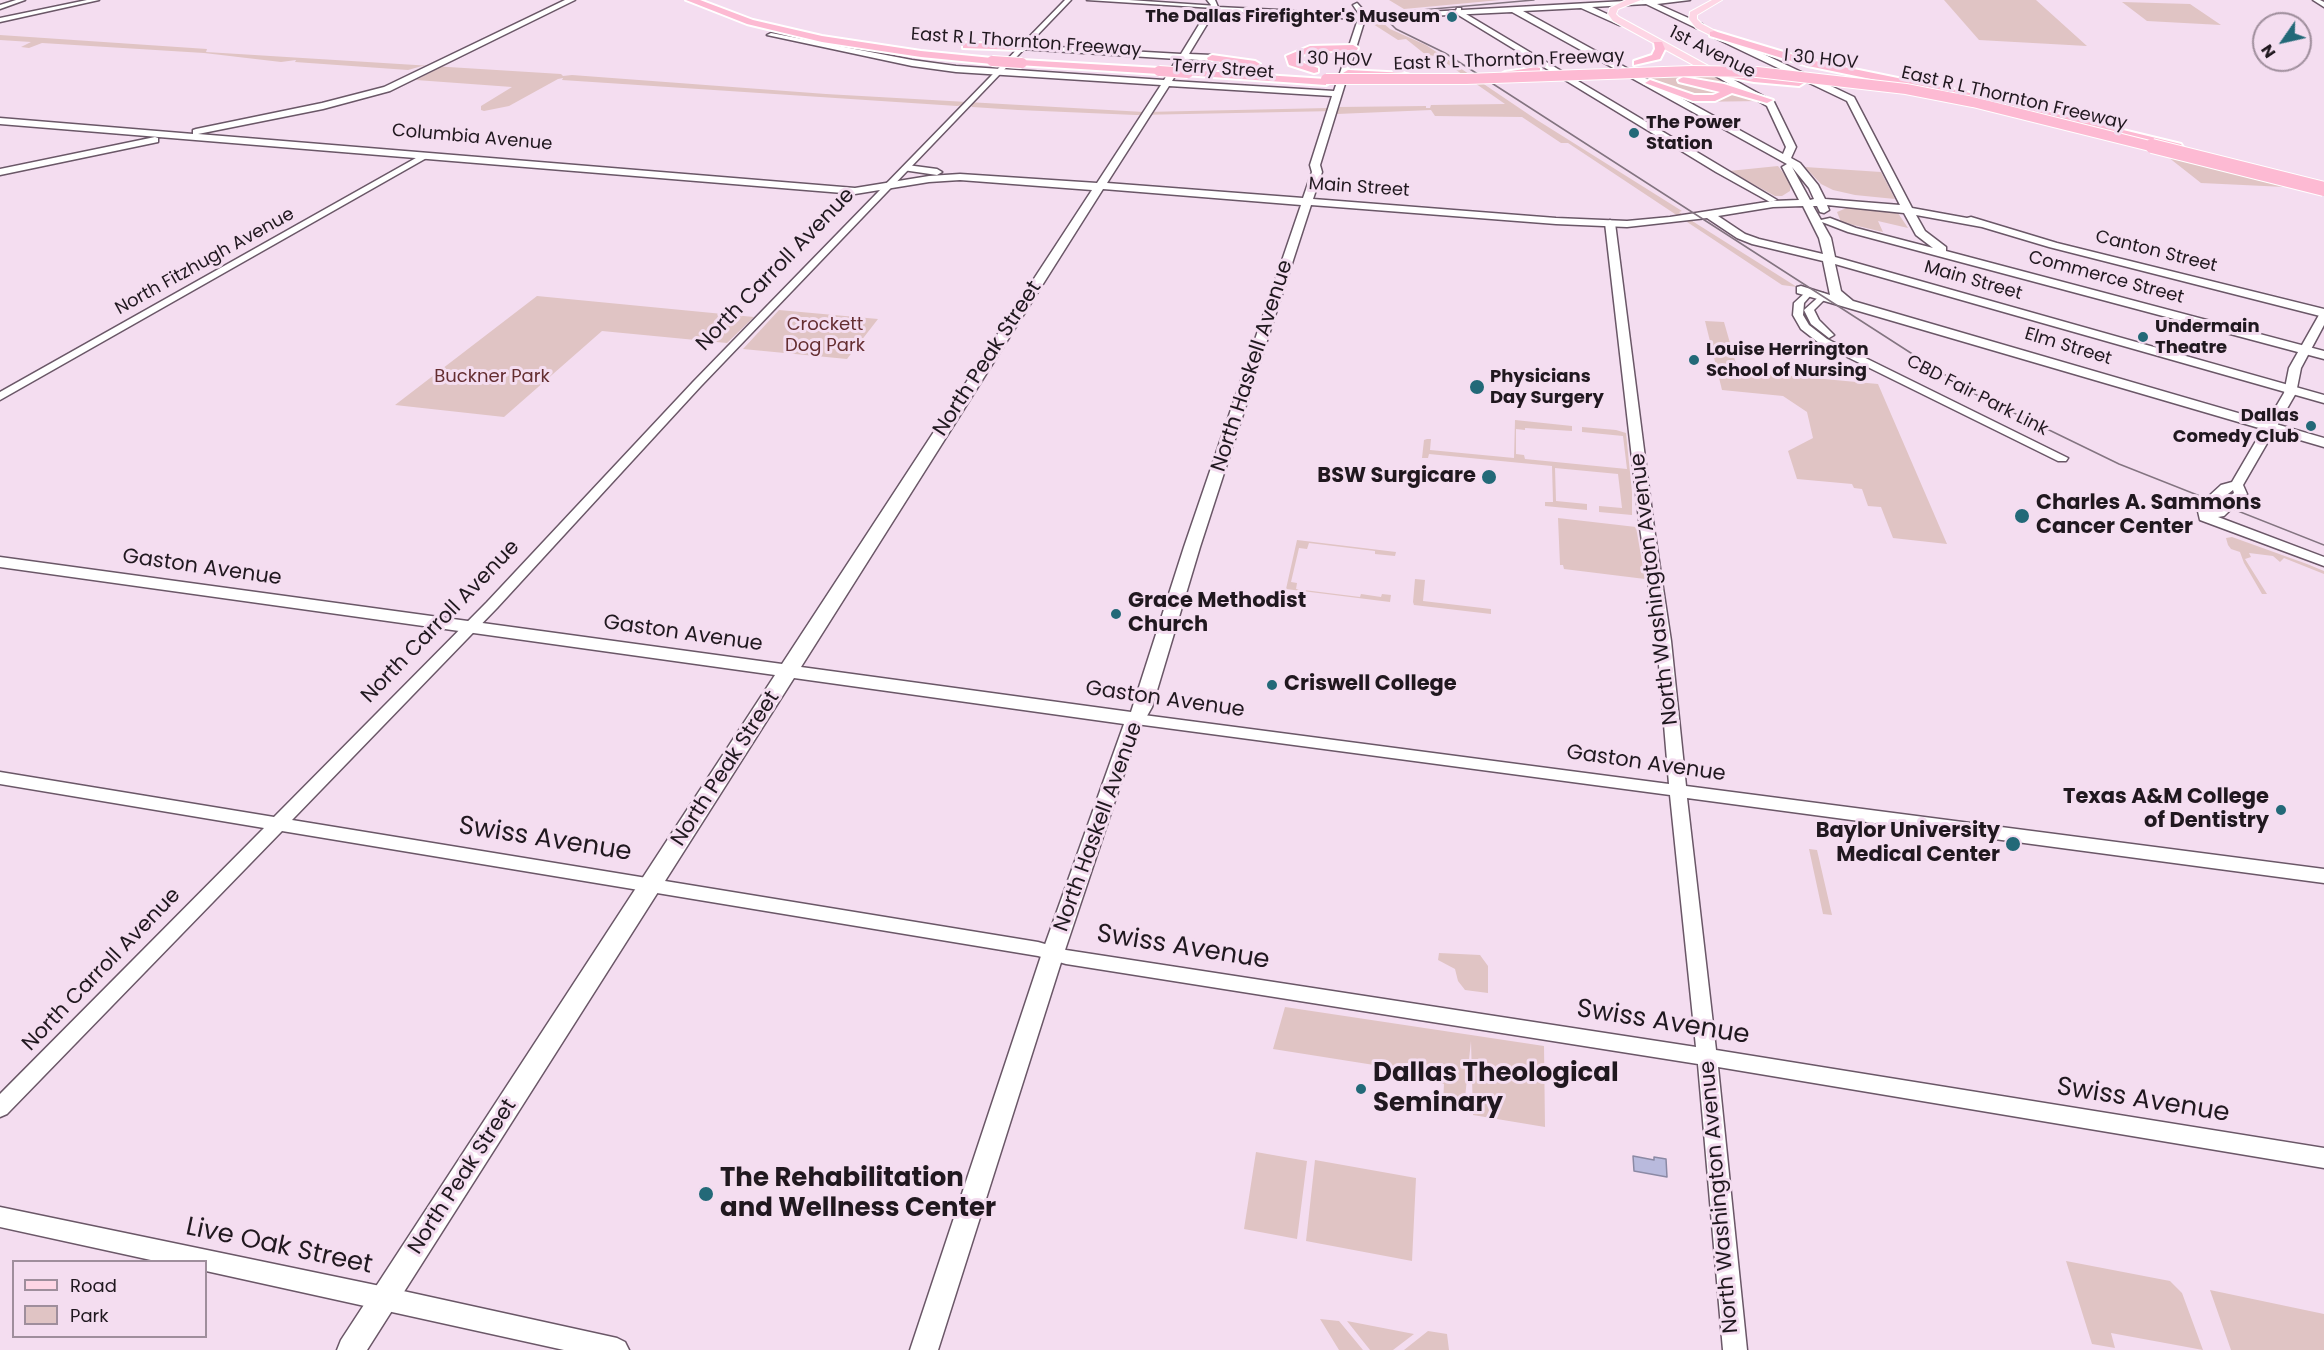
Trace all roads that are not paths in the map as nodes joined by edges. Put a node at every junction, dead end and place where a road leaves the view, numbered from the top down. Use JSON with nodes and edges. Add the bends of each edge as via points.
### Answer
{"nodes":[{"id":1,"x":22,"y":0,"type":"edge"},
{"id":2,"x":96,"y":0,"type":"edge"},
{"id":3,"x":562,"y":0,"type":"edge"},
{"id":4,"x":571,"y":0,"type":"edge"},
{"id":5,"x":691,"y":0,"type":"edge"},
{"id":6,"x":1068,"y":0,"type":"edge"},
{"id":7,"x":1090,"y":0,"type":"edge"},
{"id":8,"x":1598,"y":0,"type":"edge"},
{"id":9,"x":1686,"y":0,"type":"edge"},
{"id":10,"x":1718,"y":0,"type":"edge"},
{"id":11,"x":2316,"y":0,"type":"edge"},
{"id":12,"x":1641,"y":1,"type":"edge"},
{"id":13,"x":705,"y":2,"type":"edge"},
{"id":14,"x":1623,"y":3,"type":"junction"},
{"id":15,"x":1224,"y":4,"type":"edge"},
{"id":16,"x":1213,"y":5,"type":"edge"},
{"id":17,"x":1582,"y":5,"type":"junction"},
{"id":18,"x":2324,"y":5,"type":"edge"},
{"id":19,"x":0,"y":7,"type":"edge"},
{"id":20,"x":1511,"y":8,"type":"junction"},
{"id":21,"x":1458,"y":10,"type":"junction"},
{"id":22,"x":1389,"y":14,"type":"junction"},
{"id":23,"x":1362,"y":16,"type":"junction"},
{"id":24,"x":0,"y":19,"type":"edge"},
{"id":25,"x":1619,"y":23,"type":"junction"},
{"id":26,"x":1699,"y":26,"type":"junction"},
{"id":27,"x":1714,"y":33,"type":"junction"},
{"id":28,"x":771,"y":35,"type":"joint"},
{"id":29,"x":837,"y":36,"type":"junction"},
{"id":30,"x":1741,"y":43,"type":"junction"},
{"id":31,"x":1658,"y":44,"type":"junction"},
{"id":32,"x":1022,"y":47,"type":"junction"},
{"id":33,"x":1353,"y":48,"type":"junction"},
{"id":34,"x":1750,"y":52,"type":"junction"},
{"id":35,"x":1183,"y":56,"type":"junction"},
{"id":36,"x":878,"y":57,"type":"junction"},
{"id":37,"x":994,"y":58,"type":"junction"},
{"id":38,"x":1212,"y":58,"type":"joint"},
{"id":39,"x":1314,"y":70,"type":"junction"},
{"id":40,"x":1711,"y":71,"type":"junction"},
{"id":41,"x":998,"y":73,"type":"junction"},
{"id":42,"x":1505,"y":75,"type":"junction"},
{"id":43,"x":1327,"y":78,"type":"junction"},
{"id":44,"x":1565,"y":79,"type":"junction"},
{"id":45,"x":1167,"y":82,"type":"junction"},
{"id":46,"x":1650,"y":83,"type":"junction"},
{"id":47,"x":1707,"y":83,"type":"junction"},
{"id":48,"x":382,"y":85,"type":"junction"},
{"id":49,"x":1222,"y":85,"type":"junction"},
{"id":50,"x":1338,"y":94,"type":"junction"},
{"id":51,"x":1984,"y":99,"type":"junction"},
{"id":52,"x":1767,"y":100,"type":"junction"},
{"id":53,"x":311,"y":105,"type":"junction"},
{"id":54,"x":323,"y":106,"type":"junction"},
{"id":55,"x":2002,"y":111,"type":"junction"},
{"id":56,"x":293,"y":112,"type":"junction"},
{"id":57,"x":0,"y":116,"type":"edge"},
{"id":58,"x":308,"y":116,"type":"dead end"},
{"id":59,"x":271,"y":117,"type":"junction"},
{"id":60,"x":0,"y":121,"type":"edge"},
{"id":61,"x":229,"y":125,"type":"junction"},
{"id":62,"x":136,"y":133,"type":"junction"},
{"id":63,"x":191,"y":133,"type":"junction"},
{"id":64,"x":178,"y":134,"type":"junction"},
{"id":65,"x":163,"y":135,"type":"junction"},
{"id":66,"x":216,"y":135,"type":"junction"},
{"id":67,"x":124,"y":143,"type":"junction"},
{"id":68,"x":1756,"y":143,"type":"junction"},
{"id":69,"x":356,"y":148,"type":"junction"},
{"id":70,"x":1791,"y":149,"type":"junction"},
{"id":71,"x":429,"y":154,"type":"junction"},
{"id":72,"x":1785,"y":160,"type":"junction"},
{"id":73,"x":909,"y":166,"type":"junction"},
{"id":74,"x":0,"y":170,"type":"edge"},
{"id":75,"x":942,"y":173,"type":"junction"},
{"id":76,"x":982,"y":177,"type":"junction"},
{"id":77,"x":1794,"y":179,"type":"junction"},
{"id":78,"x":1809,"y":180,"type":"junction"},
{"id":79,"x":1099,"y":186,"type":"junction"},
{"id":80,"x":888,"y":187,"type":"junction"},
{"id":81,"x":2323,"y":187,"type":"edge"},
{"id":82,"x":1805,"y":200,"type":"junction"},
{"id":83,"x":1821,"y":200,"type":"junction"},
{"id":84,"x":1776,"y":201,"type":"junction"},
{"id":85,"x":1308,"y":202,"type":"junction"},
{"id":86,"x":1861,"y":202,"type":"junction"},
{"id":87,"x":1907,"y":207,"type":"junction"},
{"id":88,"x":1707,"y":214,"type":"junction"},
{"id":89,"x":1813,"y":215,"type":"junction"},
{"id":90,"x":1614,"y":222,"type":"junction"},
{"id":91,"x":1825,"y":223,"type":"junction"},
{"id":92,"x":1920,"y":233,"type":"junction"},
{"id":93,"x":1919,"y":247,"type":"junction"},
{"id":94,"x":1969,"y":260,"type":"junction"},
{"id":95,"x":1829,"y":264,"type":"junction"},
{"id":96,"x":1803,"y":292,"type":"junction"},
{"id":97,"x":1823,"y":296,"type":"junction"},
{"id":98,"x":1858,"y":305,"type":"junction"},
{"id":99,"x":1809,"y":310,"type":"junction"},
{"id":100,"x":2324,"y":314,"type":"edge"},
{"id":101,"x":2305,"y":350,"type":"junction"},
{"id":102,"x":2324,"y":355,"type":"edge"},
{"id":103,"x":1876,"y":366,"type":"junction"},
{"id":104,"x":2292,"y":390,"type":"junction"},
{"id":105,"x":0,"y":397,"type":"edge"},
{"id":106,"x":2324,"y":399,"type":"edge"},
{"id":107,"x":2271,"y":428,"type":"junction"},
{"id":108,"x":2324,"y":443,"type":"edge"},
{"id":109,"x":2062,"y":458,"type":"dead end"},
{"id":110,"x":0,"y":562,"type":"edge"},
{"id":111,"x":2324,"y":562,"type":"edge"},
{"id":112,"x":469,"y":627,"type":"junction"},
{"id":113,"x":789,"y":671,"type":"junction"},
{"id":114,"x":1136,"y":719,"type":"junction"},
{"id":115,"x":0,"y":778,"type":"edge"},
{"id":116,"x":1678,"y":791,"type":"junction"},
{"id":117,"x":276,"y":823,"type":"junction"},
{"id":118,"x":2324,"y":876,"type":"edge"},
{"id":119,"x":652,"y":885,"type":"junction"},
{"id":120,"x":1053,"y":953,"type":"junction"},
{"id":121,"x":1707,"y":1057,"type":"junction"},
{"id":122,"x":0,"y":1108,"type":"edge"},
{"id":123,"x":2324,"y":1158,"type":"edge"},
{"id":124,"x":0,"y":1217,"type":"edge"},
{"id":125,"x":204,"y":1260,"type":"edge"},
{"id":126,"x":207,"y":1261,"type":"edge"},
{"id":127,"x":385,"y":1298,"type":"junction"},
{"id":128,"x":351,"y":1350,"type":"edge"},
{"id":129,"x":617,"y":1350,"type":"edge"},
{"id":130,"x":924,"y":1350,"type":"edge"},
{"id":131,"x":1735,"y":1350,"type":"edge"}],
"edges":[{"from":1,"to":19,"type":"street"},
{"from":2,"to":24,"type":"street"},
{"from":3,"to":48,"type":"main road","via":[[432,65]]},
{"from":4,"to":54,"type":"main road","via":[[408,81],[344,104]]},
{"from":5,"to":13,"type":"highway","name":"East R L Thornton Freeway"},
{"from":6,"to":32,"type":"street","name":"North Carroll Avenue"},
{"from":7,"to":16,"type":"street"},
{"from":8,"to":20,"type":"main road"},
{"from":9,"to":12,"type":"main road"},
{"from":10,"to":26,"type":"main road","via":[[1693,14]]},
{"from":11,"to":18,"type":"street"},
{"from":12,"to":14,"type":"main road"},
{"from":12,"to":26,"type":"main road"},
{"from":13,"to":28,"type":"highway","via":[[733,22]]},
{"from":13,"to":29,"type":"highway","name":"East R L Thornton Freeway"},
{"from":13,"to":37,"type":"highway","name":"East R L Thornton Freeway","via":[[750,22],[822,39],[921,54]]},
{"from":14,"to":17,"type":"main road"},
{"from":14,"to":25,"type":"main road","via":[[1612,11]]},
{"from":15,"to":16,"type":"main road"},
{"from":15,"to":23,"type":"main road"},
{"from":16,"to":23,"type":"main road"},
{"from":16,"to":35,"type":"main road","name":"North Peak Street"},
{"from":17,"to":20,"type":"main road"},
{"from":17,"to":25,"type":"main road","name":"1st Avenue"},
{"from":20,"to":21,"type":"main road"},
{"from":20,"to":46,"type":"main road"},
{"from":21,"to":22,"type":"main road"},
{"from":21,"to":23,"type":"main road"},
{"from":21,"to":84,"type":"street"},
{"from":22,"to":23,"type":"main road"},
{"from":22,"to":23,"type":"main road","via":[[1353,4]]},
{"from":23,"to":33,"type":"main road","name":"North Haskell Avenue"},
{"from":25,"to":31,"type":"main road","name":"1st Avenue"},
{"from":26,"to":27,"type":"main road"},
{"from":27,"to":30,"type":"highway"},
{"from":27,"to":34,"type":"main road"},
{"from":28,"to":36,"type":"main road","name":"East R L Thornton Freeway"},
{"from":29,"to":32,"type":"highway","via":[[931,46]]},
{"from":29,"to":37,"type":"highway","name":"East R L Thornton Freeway"},
{"from":30,"to":34,"type":"main road"},
{"from":30,"to":51,"type":"highway","via":[[1825,66]]},
{"from":31,"to":40,"type":"main road","name":"1st Avenue"},
{"from":31,"to":42,"type":"highway","bridge":true,"via":[[1656,57],[1638,63]]},
{"from":32,"to":35,"type":"main road"},
{"from":32,"to":41,"type":"street","name":"North Carroll Avenue"},
{"from":33,"to":39,"type":"highway","via":[[1310,49],[1291,56],[1293,63]]},
{"from":33,"to":50,"type":"main road","name":"North Haskell Avenue"},
{"from":34,"to":87,"type":"main road","via":[[1851,99]]},
{"from":35,"to":38,"type":"main road"},
{"from":35,"to":45,"type":"main road","name":"North Peak Street"},
{"from":36,"to":37,"type":"highway"},
{"from":36,"to":41,"type":"main road","name":"East R L Thornton Freeway"},
{"from":37,"to":43,"type":"highway","name":"East R L Thornton Freeway","bridge":true},
{"from":38,"to":39,"type":"highway"},
{"from":39,"to":43,"type":"highway"},
{"from":40,"to":52,"type":"main road","name":"1st Avenue"},
{"from":40,"to":55,"type":"highway","bridge":true,"via":[[1754,80],[1893,93]]},
{"from":41,"to":45,"type":"main road","name":"Terry Street"},
{"from":41,"to":73,"type":"street","name":"North Carroll Avenue"},
{"from":42,"to":43,"type":"highway","name":"East R L Thornton Freeway","bridge":true},
{"from":42,"to":51,"type":"highway","name":"East R L Thornton Freeway","bridge":true,"via":[[1664,68],[1764,70],[1870,80]]},
{"from":43,"to":44,"type":"highway","name":"East R L Thornton Freeway","bridge":true,"via":[[1387,83]]},
{"from":43,"to":49,"type":"highway"},
{"from":43,"to":81,"type":"highway","name":"I 30 HOV","bridge":true,"via":[[1447,80],[1692,71],[1832,79],[1983,104]]},
{"from":44,"to":47,"type":"highway","bridge":true},
{"from":44,"to":55,"type":"highway","name":"East R L Thornton Freeway","bridge":true,"via":[[1698,74],[1789,77],[1914,93]]},
{"from":45,"to":49,"type":"main road","name":"Terry Street"},
{"from":45,"to":79,"type":"main road","name":"North Peak Street"},
{"from":46,"to":47,"type":"highway","via":[[1698,98],[1718,98],[1727,93],[1723,87]]},
{"from":46,"to":68,"type":"main road"},
{"from":47,"to":52,"type":"highway"},
{"from":48,"to":53,"type":"main road"},
{"from":48,"to":54,"type":"main road"},
{"from":49,"to":50,"type":"main road","name":"Terry Street"},
{"from":50,"to":85,"type":"main road","name":"North Haskell Avenue","via":[[1315,165],[1317,172]]},
{"from":51,"to":81,"type":"highway","name":"East R L Thornton Freeway"},
{"from":52,"to":70,"type":"main road","name":"1st Avenue","via":[[1777,113]]},
{"from":53,"to":59,"type":"main road"},
{"from":53,"to":64,"type":"main road"},
{"from":54,"to":56,"type":"main road"},
{"from":55,"to":81,"type":"highway","name":"East R L Thornton Freeway","bridge":true},
{"from":56,"to":58,"type":"main road"},
{"from":56,"to":59,"type":"main road"},
{"from":57,"to":64,"type":"main road","name":"Columbia Avenue"},
{"from":59,"to":61,"type":"main road"},
{"from":60,"to":62,"type":"main road","name":"Columbia Avenue"},
{"from":61,"to":63,"type":"main road"},
{"from":61,"to":66,"type":"main road","via":[[214,131]]},
{"from":62,"to":65,"type":"main road","name":"Columbia Avenue"},
{"from":62,"to":67,"type":"main road","via":[[137,137]]},
{"from":63,"to":64,"type":"main road"},
{"from":63,"to":66,"type":"main road","name":"Columbia Avenue"},
{"from":64,"to":65,"type":"main road","name":"Columbia Avenue"},
{"from":64,"to":69,"type":"main road","name":"Columbia Avenue"},
{"from":64,"to":74,"type":"main road"},
{"from":65,"to":67,"type":"main road"},
{"from":66,"to":69,"type":"main road","name":"Columbia Avenue"},
{"from":67,"to":74,"type":"main road"},
{"from":68,"to":70,"type":"main road","via":[[1779,150]]},
{"from":68,"to":72,"type":"main road"},
{"from":69,"to":71,"type":"main road","name":"Columbia Avenue"},
{"from":70,"to":72,"type":"main road"},
{"from":71,"to":80,"type":"main road","name":"Columbia Avenue"},
{"from":71,"to":80,"type":"main road","name":"Columbia Avenue","via":[[855,191]]},
{"from":71,"to":105,"type":"street","name":"North Fitzhugh Avenue"},
{"from":72,"to":77,"type":"main road"},
{"from":72,"to":78,"type":"main road","via":[[1796,165]]},
{"from":73,"to":75,"type":"main road"},
{"from":73,"to":80,"type":"street","name":"North Carroll Avenue"},
{"from":75,"to":76,"type":"main road","name":"Main Street"},
{"from":75,"to":80,"type":"main road","name":"Columbia Avenue"},
{"from":76,"to":79,"type":"main road","name":"Main Street"},
{"from":76,"to":80,"type":"main road","name":"Main Street","via":[[938,178]]},
{"from":77,"to":82,"type":"main road"},
{"from":77,"to":84,"type":"main road","via":[[1792,192]]},
{"from":78,"to":83,"type":"main road"},
{"from":78,"to":86,"type":"main road"},
{"from":79,"to":85,"type":"main road","name":"Main Street"},
{"from":79,"to":113,"type":"main road","name":"North Peak Street"},
{"from":80,"to":112,"type":"street","name":"North Carroll Avenue"},
{"from":82,"to":83,"type":"main road","name":"Canton Street"},
{"from":82,"to":84,"type":"main road","name":"Canton Street"},
{"from":82,"to":89,"type":"main road"},
{"from":83,"to":86,"type":"main road","name":"Canton Street"},
{"from":83,"to":91,"type":"main road"},
{"from":84,"to":88,"type":"main road","name":"Canton Street"},
{"from":84,"to":89,"type":"main road"},
{"from":85,"to":90,"type":"main road","name":"Main Street"},
{"from":85,"to":114,"type":"main road","name":"North Haskell Avenue"},
{"from":86,"to":87,"type":"main road","name":"Canton Street"},
{"from":86,"to":91,"type":"main road","via":[[1838,206]]},
{"from":87,"to":92,"type":"main road"},
{"from":87,"to":100,"type":"main road","name":"Canton Street"},
{"from":88,"to":90,"type":"main road","name":"Main Street"},
{"from":88,"to":90,"type":"main road","name":"Main Street","via":[[1644,223]]},
{"from":88,"to":95,"type":"main road","name":"Main Street","via":[[1749,240]]},
{"from":89,"to":91,"type":"main road"},
{"from":90,"to":116,"type":"street","name":"North Washington Avenue"},
{"from":91,"to":93,"type":"main road","name":"Commerce Street"},
{"from":91,"to":95,"type":"main road"},
{"from":92,"to":93,"type":"main road"},
{"from":92,"to":94,"type":"main road","via":[[1940,248]]},
{"from":93,"to":94,"type":"main road","name":"Commerce Street"},
{"from":94,"to":101,"type":"main road","name":"Commerce Street"},
{"from":95,"to":96,"type":"main road","via":[[1822,289]]},
{"from":95,"to":98,"type":"main road","via":[[1836,295]]},
{"from":95,"to":104,"type":"main road","name":"Main Street"},
{"from":96,"to":97,"type":"main road","name":"Elm Street"},
{"from":96,"to":99,"type":"street","name":"CBD Fair Park Link"},
{"from":96,"to":103,"type":"street","name":"CBD Fair Park Link","via":[[1797,311],[1805,327],[1833,348]]},
{"from":97,"to":98,"type":"main road","name":"Elm Street"},
{"from":97,"to":99,"type":"street"},
{"from":98,"to":107,"type":"main road","name":"Elm Street"},
{"from":99,"to":103,"type":"street","name":"CBD Fair Park Link","via":[[1823,331],[1867,356]]},
{"from":100,"to":101,"type":"street"},
{"from":101,"to":102,"type":"main road","name":"Commerce Street"},
{"from":101,"to":104,"type":"street","via":[[2295,368]]},
{"from":103,"to":109,"type":"street","name":"CBD Fair Park Link"},
{"from":104,"to":106,"type":"main road","name":"Main Street"},
{"from":104,"to":107,"type":"street"},
{"from":107,"to":108,"type":"main road","name":"Elm Street"},
{"from":107,"to":111,"type":"street","via":[[2237,485],[2241,494],[2219,513],[2205,517]]},
{"from":110,"to":112,"type":"main road","name":"Gaston Avenue"},
{"from":112,"to":113,"type":"main road","name":"Gaston Avenue"},
{"from":112,"to":117,"type":"street","name":"North Carroll Avenue"},
{"from":113,"to":114,"type":"main road","name":"Gaston Avenue"},
{"from":113,"to":119,"type":"main road","name":"North Peak Street"},
{"from":114,"to":116,"type":"street","name":"Gaston Avenue"},
{"from":114,"to":120,"type":"main road","name":"North Haskell Avenue"},
{"from":115,"to":117,"type":"street","name":"Swiss Avenue"},
{"from":116,"to":118,"type":"street","name":"Gaston Avenue"},
{"from":116,"to":121,"type":"street","name":"North Washington Avenue"},
{"from":117,"to":119,"type":"street","name":"Swiss Avenue"},
{"from":117,"to":122,"type":"street","name":"North Carroll Avenue"},
{"from":119,"to":120,"type":"street","name":"Swiss Avenue"},
{"from":119,"to":127,"type":"main road","name":"North Peak Street"},
{"from":120,"to":121,"type":"street","name":"Swiss Avenue"},
{"from":120,"to":130,"type":"main road","name":"North Haskell Avenue"},
{"from":121,"to":123,"type":"street","name":"Swiss Avenue"},
{"from":121,"to":131,"type":"street","name":"North Washington Avenue"},
{"from":124,"to":125,"type":"street","name":"Live Oak Street"},
{"from":126,"to":127,"type":"street","name":"Live Oak Street"},
{"from":127,"to":128,"type":"main road","name":"North Peak Street"},
{"from":127,"to":129,"type":"street","name":"Live Oak Street"}]}
